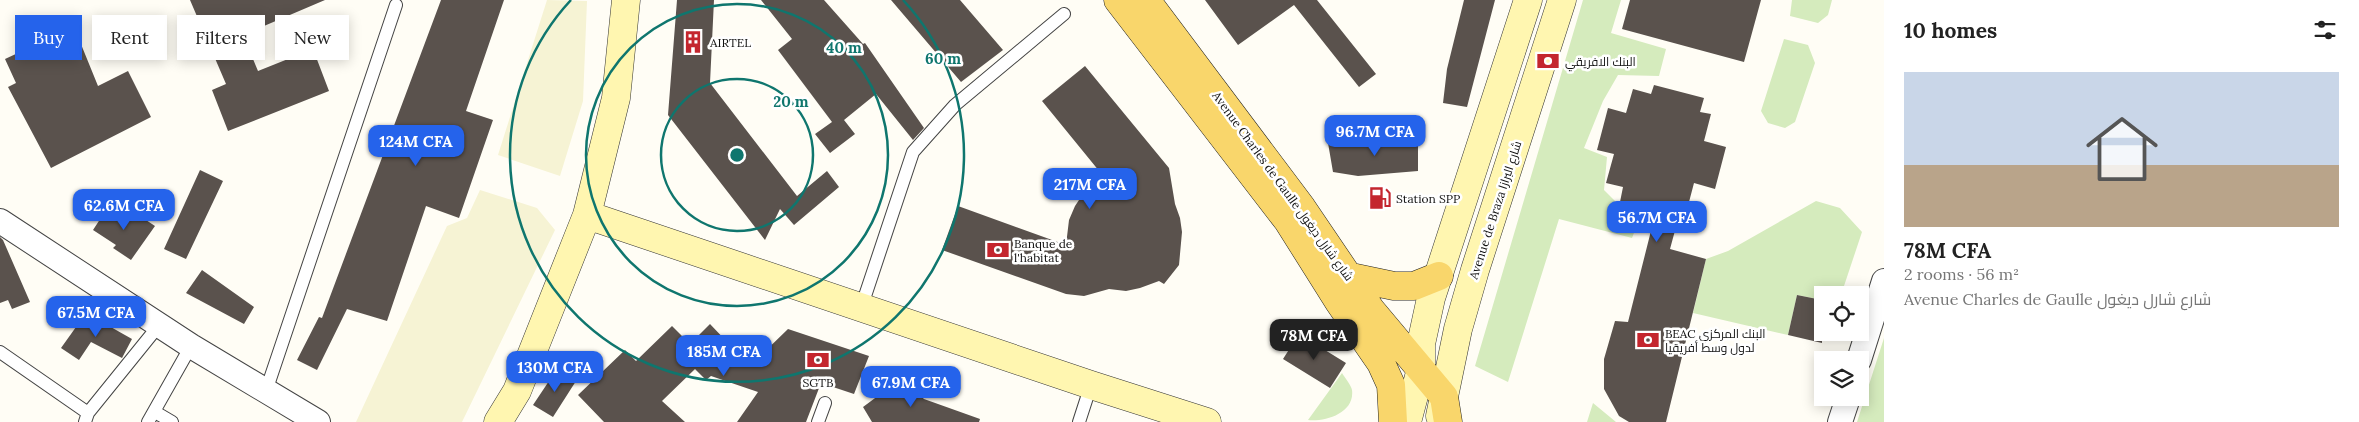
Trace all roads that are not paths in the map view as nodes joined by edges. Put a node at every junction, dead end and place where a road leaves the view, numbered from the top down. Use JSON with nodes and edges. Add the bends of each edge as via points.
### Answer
{"nodes":[{"id":1,"x":626,"y":0,"type":"edge"},
{"id":2,"x":1118,"y":0,"type":"edge"},
{"id":3,"x":1146,"y":0,"type":"edge"},
{"id":4,"x":1528,"y":0,"type":"edge"},
{"id":5,"x":1562,"y":0,"type":"edge"},
{"id":6,"x":396,"y":4,"type":"dead end"},
{"id":7,"x":1064,"y":14,"type":"dead end"},
{"id":8,"x":587,"y":215,"type":"junction"},
{"id":9,"x":0,"y":221,"type":"edge"},
{"id":10,"x":1440,"y":276,"type":"junction"},
{"id":11,"x":1351,"y":277,"type":"junction"},
{"id":12,"x":1884,"y":281,"type":"edge"},
{"id":13,"x":861,"y":308,"type":"junction"},
{"id":14,"x":160,"y":324,"type":"junction"},
{"id":15,"x":191,"y":346,"type":"junction"},
{"id":16,"x":1862,"y":351,"type":"edge"},
{"id":17,"x":0,"y":352,"type":"edge"},
{"id":18,"x":1420,"y":369,"type":"junction"},
{"id":19,"x":1091,"y":385,"type":"junction"},
{"id":20,"x":266,"y":391,"type":"junction"},
{"id":21,"x":825,"y":403,"type":"dead end"},
{"id":22,"x":1845,"y":406,"type":"edge"},
{"id":23,"x":1443,"y":414,"type":"edge"},
{"id":24,"x":152,"y":417,"type":"edge"},
{"id":25,"x":86,"y":418,"type":"edge"},
{"id":26,"x":172,"y":422,"type":"edge"},
{"id":27,"x":318,"y":422,"type":"edge"},
{"id":28,"x":498,"y":422,"type":"edge"},
{"id":29,"x":818,"y":422,"type":"edge"},
{"id":30,"x":1079,"y":422,"type":"edge"},
{"id":31,"x":1207,"y":422,"type":"edge"},
{"id":32,"x":1393,"y":422,"type":"edge"},
{"id":33,"x":1408,"y":422,"type":"edge"},
{"id":34,"x":1840,"y":422,"type":"edge"}],
"edges":[{"from":1,"to":8,"type":"street","via":[[616,98]]},
{"from":2,"to":32,"type":"main road","name":"Avenue Charles de Gaulle شارع شارل ديغول","via":[[1288,221],[1381,363],[1391,385]]},
{"from":3,"to":11,"type":"main road","name":"Avenue Charles de Gaulle شارع شارل ديغول"},
{"from":4,"to":10,"type":"street"},
{"from":5,"to":23,"type":"street","name":"Avenue de Braza شارع البرازا","via":[[1458,329]]},
{"from":6,"to":20,"type":"lane"},
{"from":7,"to":13,"type":"lane","via":[[955,105],[913,152]]},
{"from":8,"to":13,"type":"street"},
{"from":8,"to":28,"type":"street","via":[[517,392]]},
{"from":9,"to":14,"type":"street"},
{"from":10,"to":11,"type":"main road","via":[[1414,286],[1394,286]]},
{"from":10,"to":18,"type":"street","via":[[1424,328]]},
{"from":11,"to":18,"type":"main road","name":"Avenue Charles de Gaulle شارع شارل ديغول","via":[[1371,310]]},
{"from":12,"to":16,"type":"street"},
{"from":13,"to":19,"type":"street"},
{"from":14,"to":15,"type":"street"},
{"from":14,"to":25,"type":"lane"},
{"from":15,"to":20,"type":"street"},
{"from":15,"to":24,"type":"lane"},
{"from":17,"to":25,"type":"lane"},
{"from":18,"to":23,"type":"main road","name":"Avenue Charles de Gaulle شارع شارل ديغول"},
{"from":18,"to":33,"type":"street"},
{"from":19,"to":30,"type":"lane"},
{"from":19,"to":31,"type":"street"},
{"from":20,"to":27,"type":"street"},
{"from":21,"to":29,"type":"lane"},
{"from":22,"to":34,"type":"street"},
{"from":24,"to":26,"type":"lane"}]}
